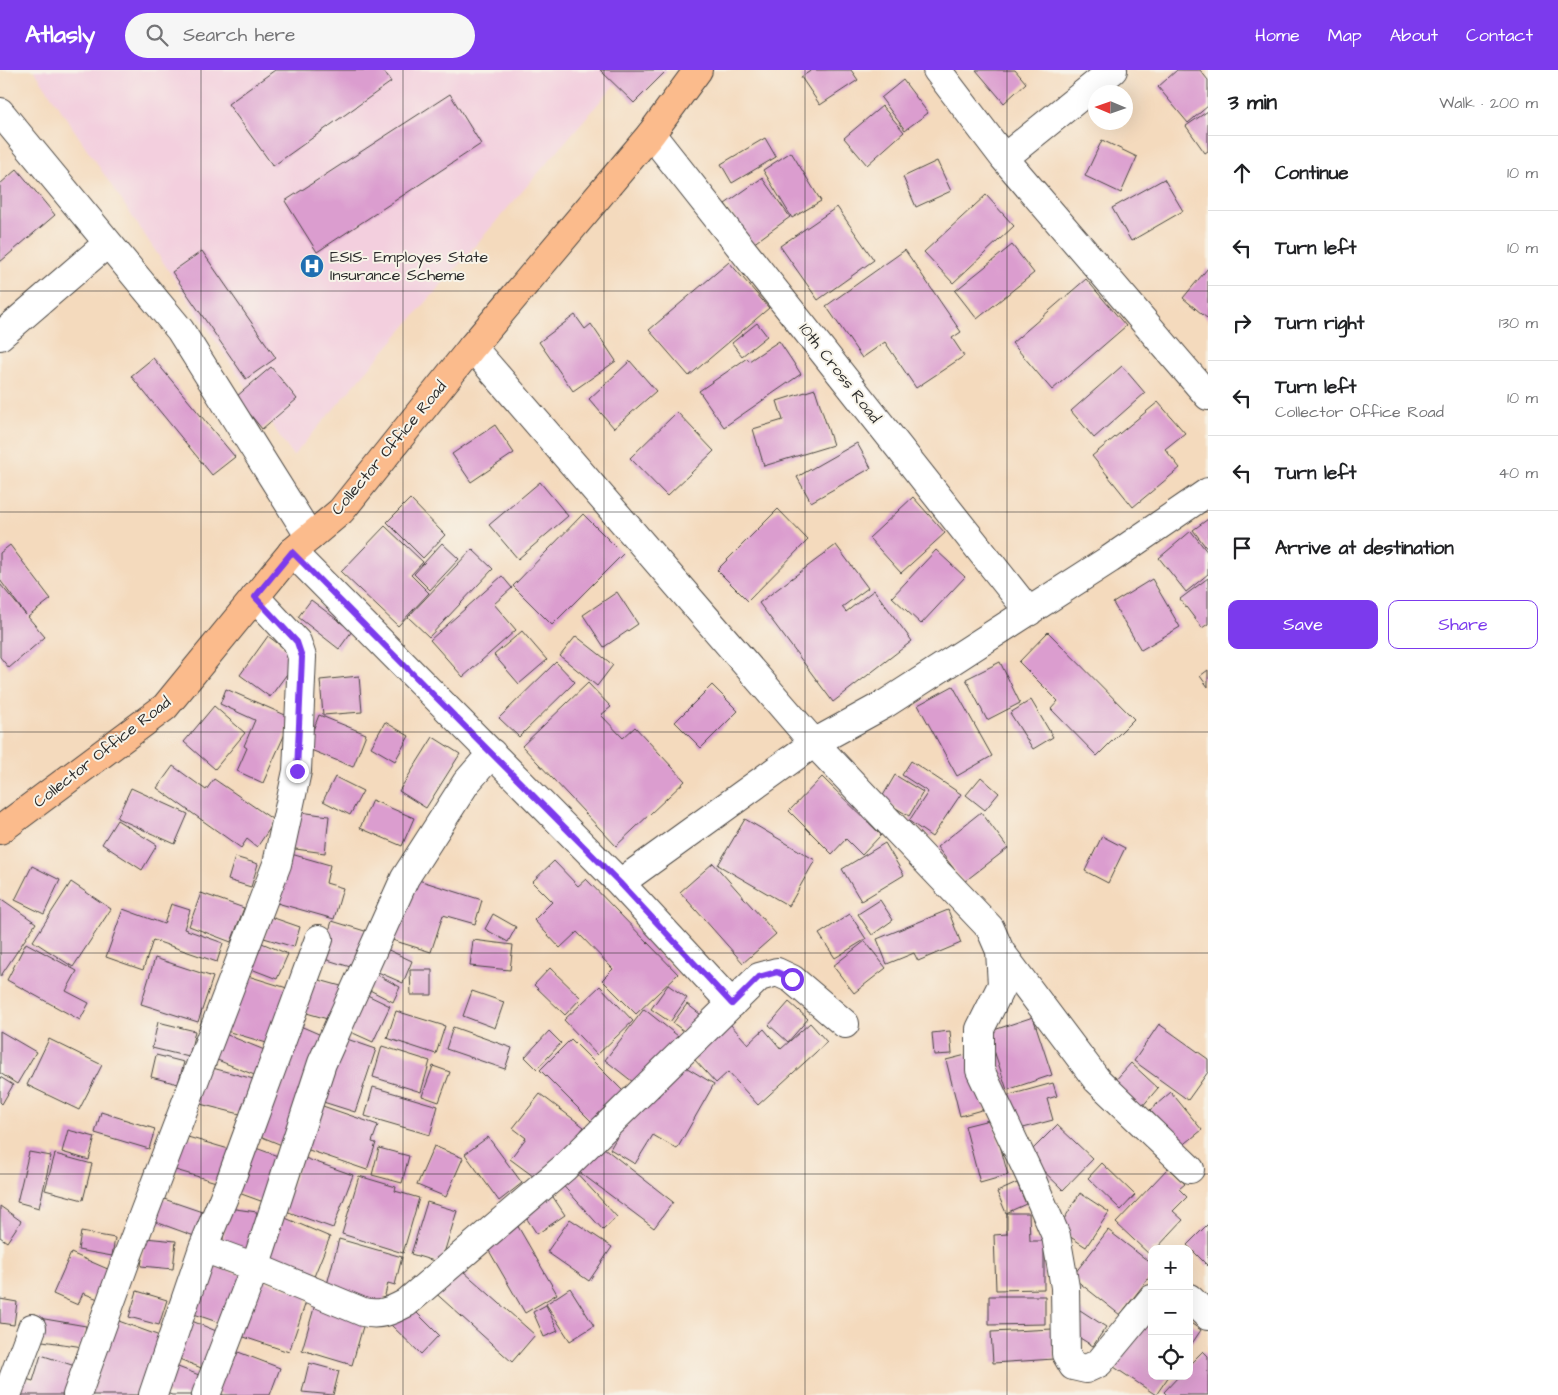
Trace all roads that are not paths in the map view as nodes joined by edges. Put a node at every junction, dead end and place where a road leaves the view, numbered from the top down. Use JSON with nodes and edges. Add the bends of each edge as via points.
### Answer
{"nodes":[{"id":1,"x":698,"y":70,"type":"edge"},
{"id":2,"x":937,"y":70,"type":"edge"},
{"id":3,"x":1113,"y":70,"type":"edge"},
{"id":4,"x":0,"y":112,"type":"edge"},
{"id":5,"x":650,"y":134,"type":"junction"},
{"id":6,"x":1004,"y":158,"type":"junction"},
{"id":7,"x":108,"y":242,"type":"junction"},
{"id":8,"x":0,"y":336,"type":"edge"},
{"id":9,"x":472,"y":347,"type":"junction"},
{"id":10,"x":1208,"y":396,"type":"edge"},
{"id":11,"x":1208,"y":492,"type":"edge"},
{"id":12,"x":301,"y":544,"type":"junction"},
{"id":13,"x":255,"y":597,"type":"junction"},
{"id":14,"x":1029,"y":612,"type":"junction"},
{"id":15,"x":814,"y":743,"type":"junction"},
{"id":16,"x":492,"y":753,"type":"junction"},
{"id":17,"x":0,"y":830,"type":"edge"},
{"id":18,"x":620,"y":883,"type":"junction"},
{"id":19,"x":319,"y":939,"type":"dead end"},
{"id":20,"x":1000,"y":951,"type":"junction"},
{"id":21,"x":732,"y":1004,"type":"junction"},
{"id":22,"x":844,"y":1024,"type":"dead end"},
{"id":23,"x":1190,"y":1169,"type":"dead end"},
{"id":24,"x":203,"y":1248,"type":"junction"},
{"id":25,"x":255,"y":1267,"type":"junction"},
{"id":26,"x":1193,"y":1302,"type":"edge"},
{"id":27,"x":1148,"y":1304,"type":"edge"},
{"id":28,"x":1208,"y":1316,"type":"edge"},
{"id":29,"x":32,"y":1328,"type":"dead end"},
{"id":30,"x":7,"y":1395,"type":"edge"},
{"id":31,"x":77,"y":1395,"type":"edge"},
{"id":32,"x":153,"y":1395,"type":"edge"},
{"id":33,"x":206,"y":1395,"type":"edge"}],
"edges":[{"from":1,"to":5,"type":"main road","name":"Collector Office Road"},
{"from":2,"to":6,"type":"street"},
{"from":3,"to":6,"type":"street"},
{"from":4,"to":7,"type":"street"},
{"from":5,"to":9,"type":"main road","name":"Collector Office Road"},
{"from":5,"to":14,"type":"street","name":"10th Cross Road"},
{"from":6,"to":10,"type":"street"},
{"from":7,"to":8,"type":"street"},
{"from":7,"to":12,"type":"street","via":[[180,330]]},
{"from":9,"to":12,"type":"main road","name":"Collector Office Road","via":[[341,511]]},
{"from":9,"to":15,"type":"street"},
{"from":11,"to":14,"type":"street"},
{"from":12,"to":13,"type":"main road","name":"Collector Office Road"},
{"from":12,"to":16,"type":"street"},
{"from":13,"to":17,"type":"main road","name":"Collector Office Road","via":[[165,707]]},
{"from":13,"to":31,"type":"street","via":[[297,642],[302,657],[297,771],[277,864]]},
{"from":14,"to":15,"type":"street","via":[[885,704]]},
{"from":15,"to":18,"type":"street"},
{"from":15,"to":20,"type":"street","via":[[990,928]]},
{"from":16,"to":18,"type":"street"},
{"from":16,"to":25,"type":"street","via":[[466,783],[405,878],[322,1063]]},
{"from":18,"to":21,"type":"street"},
{"from":19,"to":24,"type":"street"},
{"from":20,"to":23,"type":"street","via":[[1097,1080]]},
{"from":20,"to":27,"type":"street","via":[[1002,985],[980,1029],[980,1070],[1056,1236],[1065,1287],[1066,1354],[1073,1366],[1086,1369],[1099,1364]]},
{"from":21,"to":22,"type":"street","via":[[759,977],[777,972],[792,979]]},
{"from":21,"to":25,"type":"street","via":[[565,1167],[406,1303],[392,1311],[376,1315],[363,1312]]},
{"from":24,"to":25,"type":"street"},
{"from":24,"to":32,"type":"street"},
{"from":25,"to":33,"type":"street"},
{"from":26,"to":28,"type":"street"},
{"from":29,"to":30,"type":"street"}]}
